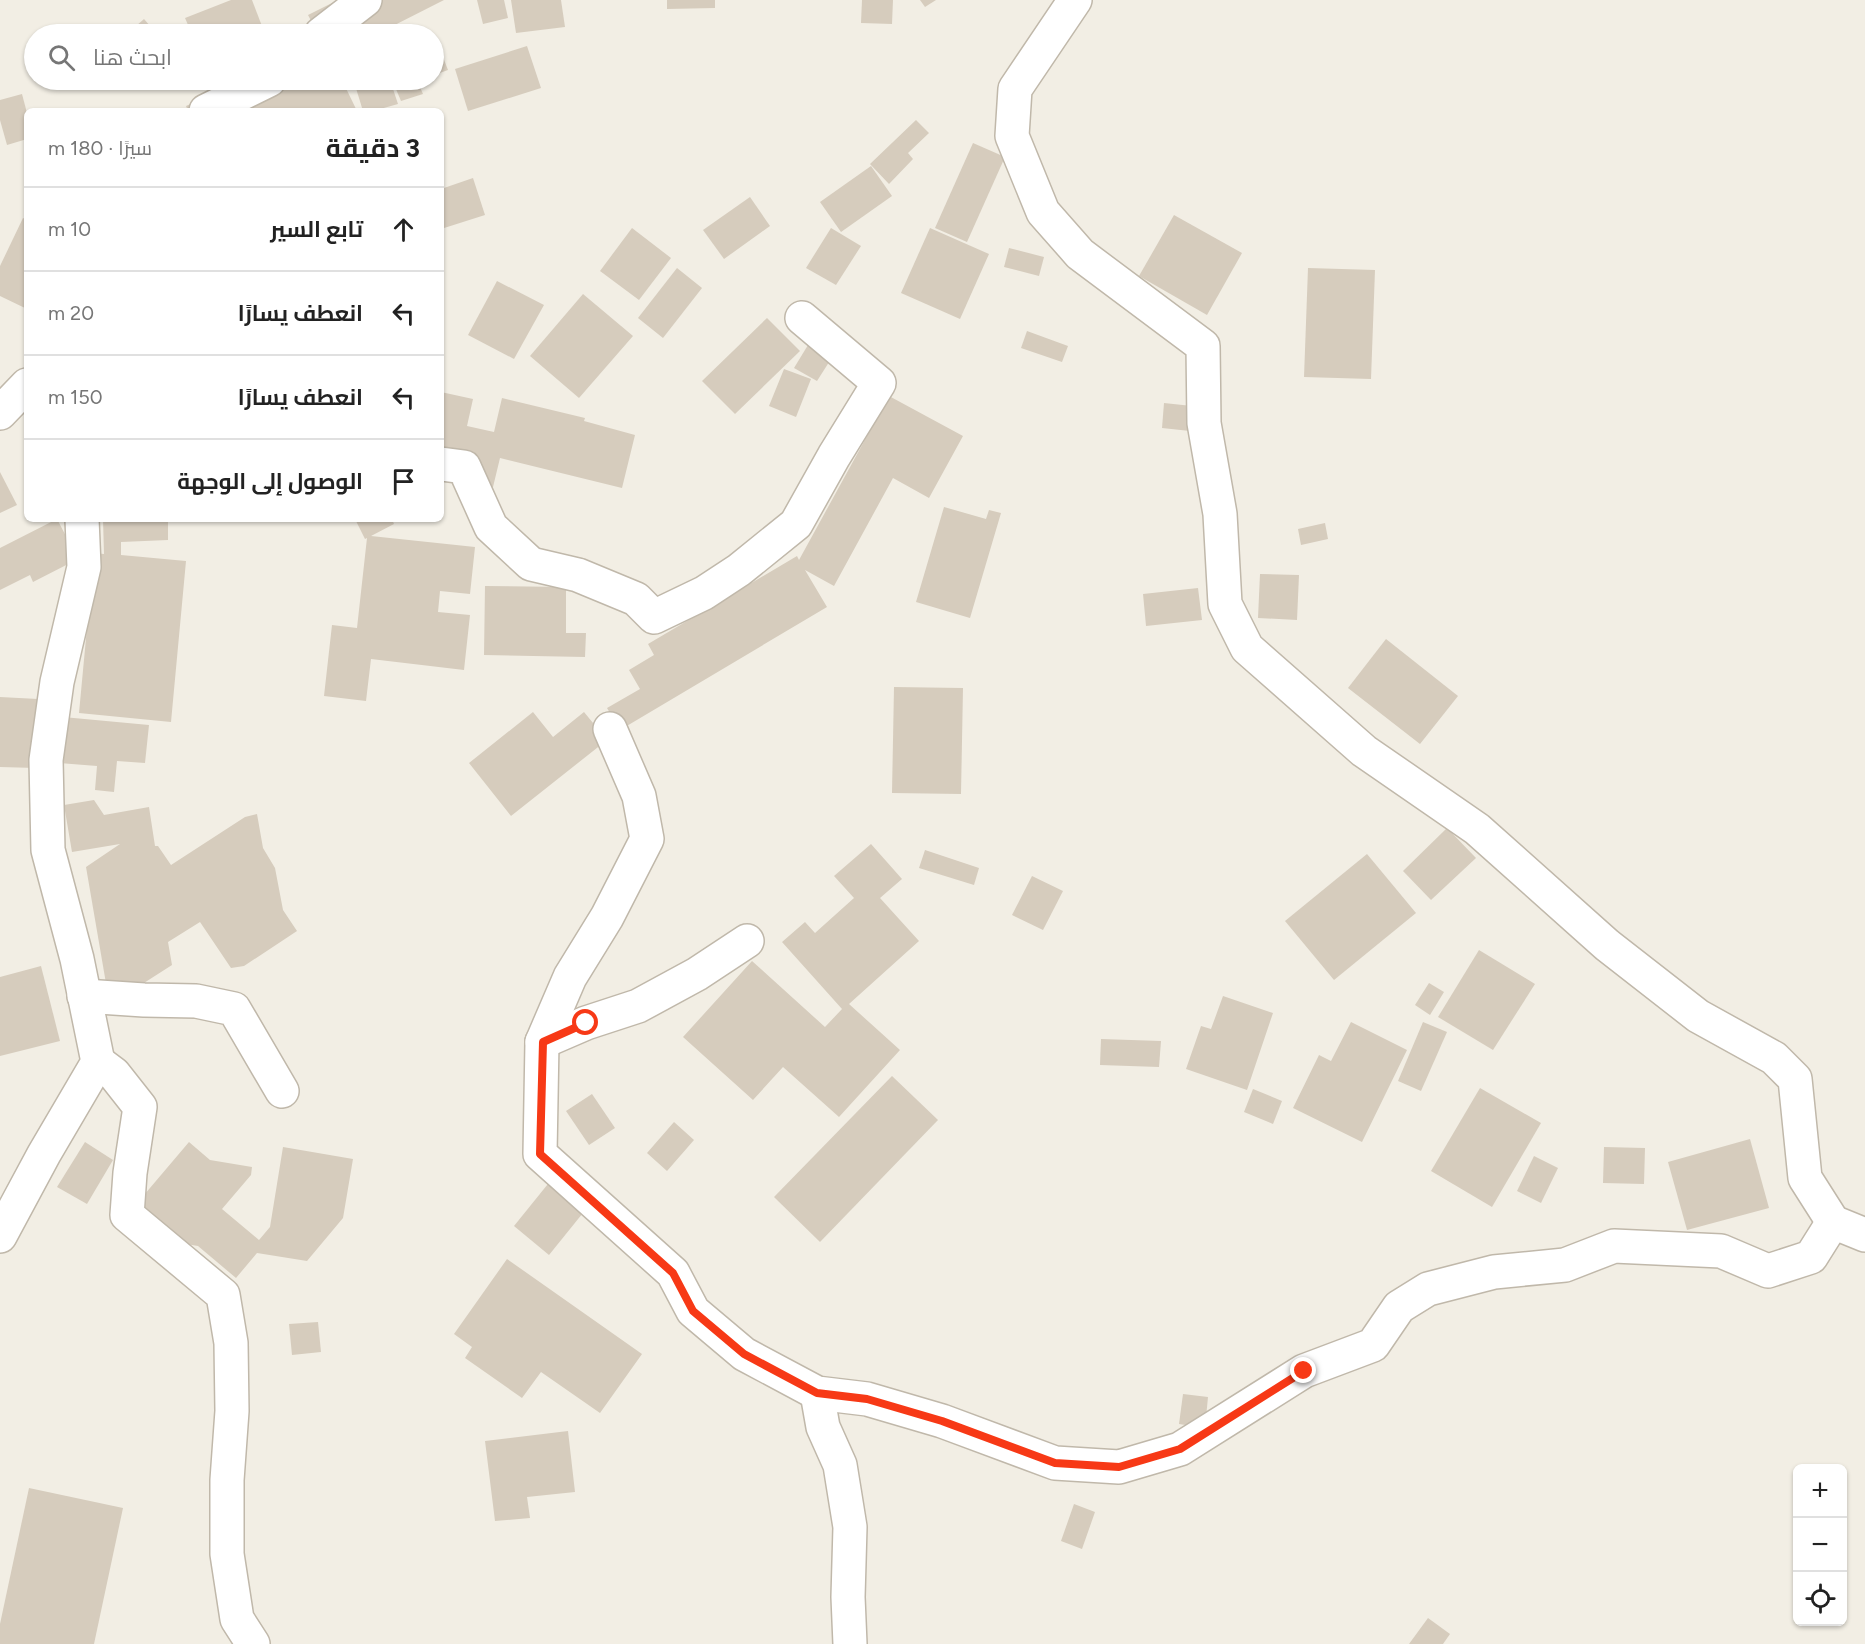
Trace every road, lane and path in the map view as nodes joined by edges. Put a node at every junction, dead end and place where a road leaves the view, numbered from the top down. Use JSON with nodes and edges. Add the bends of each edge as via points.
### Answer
{"nodes":[{"id":1,"x":365,"y":0,"type":"edge"},
{"id":2,"x":1075,"y":0,"type":"edge"},
{"id":3,"x":334,"y":24,"type":"edge"},
{"id":4,"x":249,"y":90,"type":"edge"},
{"id":5,"x":212,"y":108,"type":"edge"},
{"id":6,"x":802,"y":318,"type":"dead end"},
{"id":7,"x":24,"y":388,"type":"edge"},
{"id":8,"x":0,"y":413,"type":"edge"},
{"id":9,"x":444,"y":464,"type":"edge"},
{"id":10,"x":82,"y":522,"type":"edge"},
{"id":11,"x":610,"y":729,"type":"dead end"},
{"id":12,"x":747,"y":941,"type":"dead end"},
{"id":13,"x":84,"y":996,"type":"junction"},
{"id":14,"x":543,"y":1042,"type":"junction"},
{"id":15,"x":98,"y":1062,"type":"junction"},
{"id":16,"x":282,"y":1091,"type":"dead end"},
{"id":17,"x":1833,"y":1222,"type":"junction"},
{"id":18,"x":1865,"y":1235,"type":"edge"},
{"id":19,"x":0,"y":1236,"type":"edge"},
{"id":20,"x":817,"y":1393,"type":"junction"},
{"id":21,"x":253,"y":1644,"type":"edge"},
{"id":22,"x":850,"y":1644,"type":"edge"}],
"edges":[{"from":1,"to":3,"type":"street"},
{"from":2,"to":17,"type":"street","via":[[1015,89],[1012,136],[1043,212],[1080,254],[1203,346],[1204,423],[1220,513],[1225,604],[1248,648],[1364,751],[1477,829],[1607,945],[1698,1016],[1774,1058],[1795,1079],[1805,1178]]},
{"from":4,"to":5,"type":"street"},
{"from":6,"to":9,"type":"street","via":[[879,383],[796,524],[704,593],[654,617],[636,599],[578,575],[531,564],[491,527],[464,466]]},
{"from":7,"to":8,"type":"street"},
{"from":10,"to":13,"type":"street","via":[[84,567],[57,682],[46,760],[48,850]]},
{"from":11,"to":14,"type":"street","via":[[639,796],[647,839],[608,918],[570,977]]},
{"from":12,"to":14,"type":"street","via":[[638,1006]]},
{"from":13,"to":15,"type":"street"},
{"from":13,"to":16,"type":"street","via":[[196,1001],[234,1009]]},
{"from":14,"to":20,"type":"street","via":[[540,1154],[673,1273],[693,1311],[744,1354]]},
{"from":15,"to":19,"type":"street"},
{"from":15,"to":21,"type":"street","via":[[114,1074],[140,1107],[127,1215],[223,1295],[231,1343],[227,1554],[237,1619]]},
{"from":17,"to":18,"type":"street"},
{"from":17,"to":20,"type":"street","via":[[1811,1257],[1768,1271],[1721,1251],[1614,1246],[1565,1265],[1494,1272],[1428,1289],[1399,1307],[1373,1345],[1304,1371],[1180,1449],[1119,1467],[1055,1463],[867,1399]]},
{"from":20,"to":22,"type":"street","via":[[823,1427],[840,1465],[850,1527]]}]}
